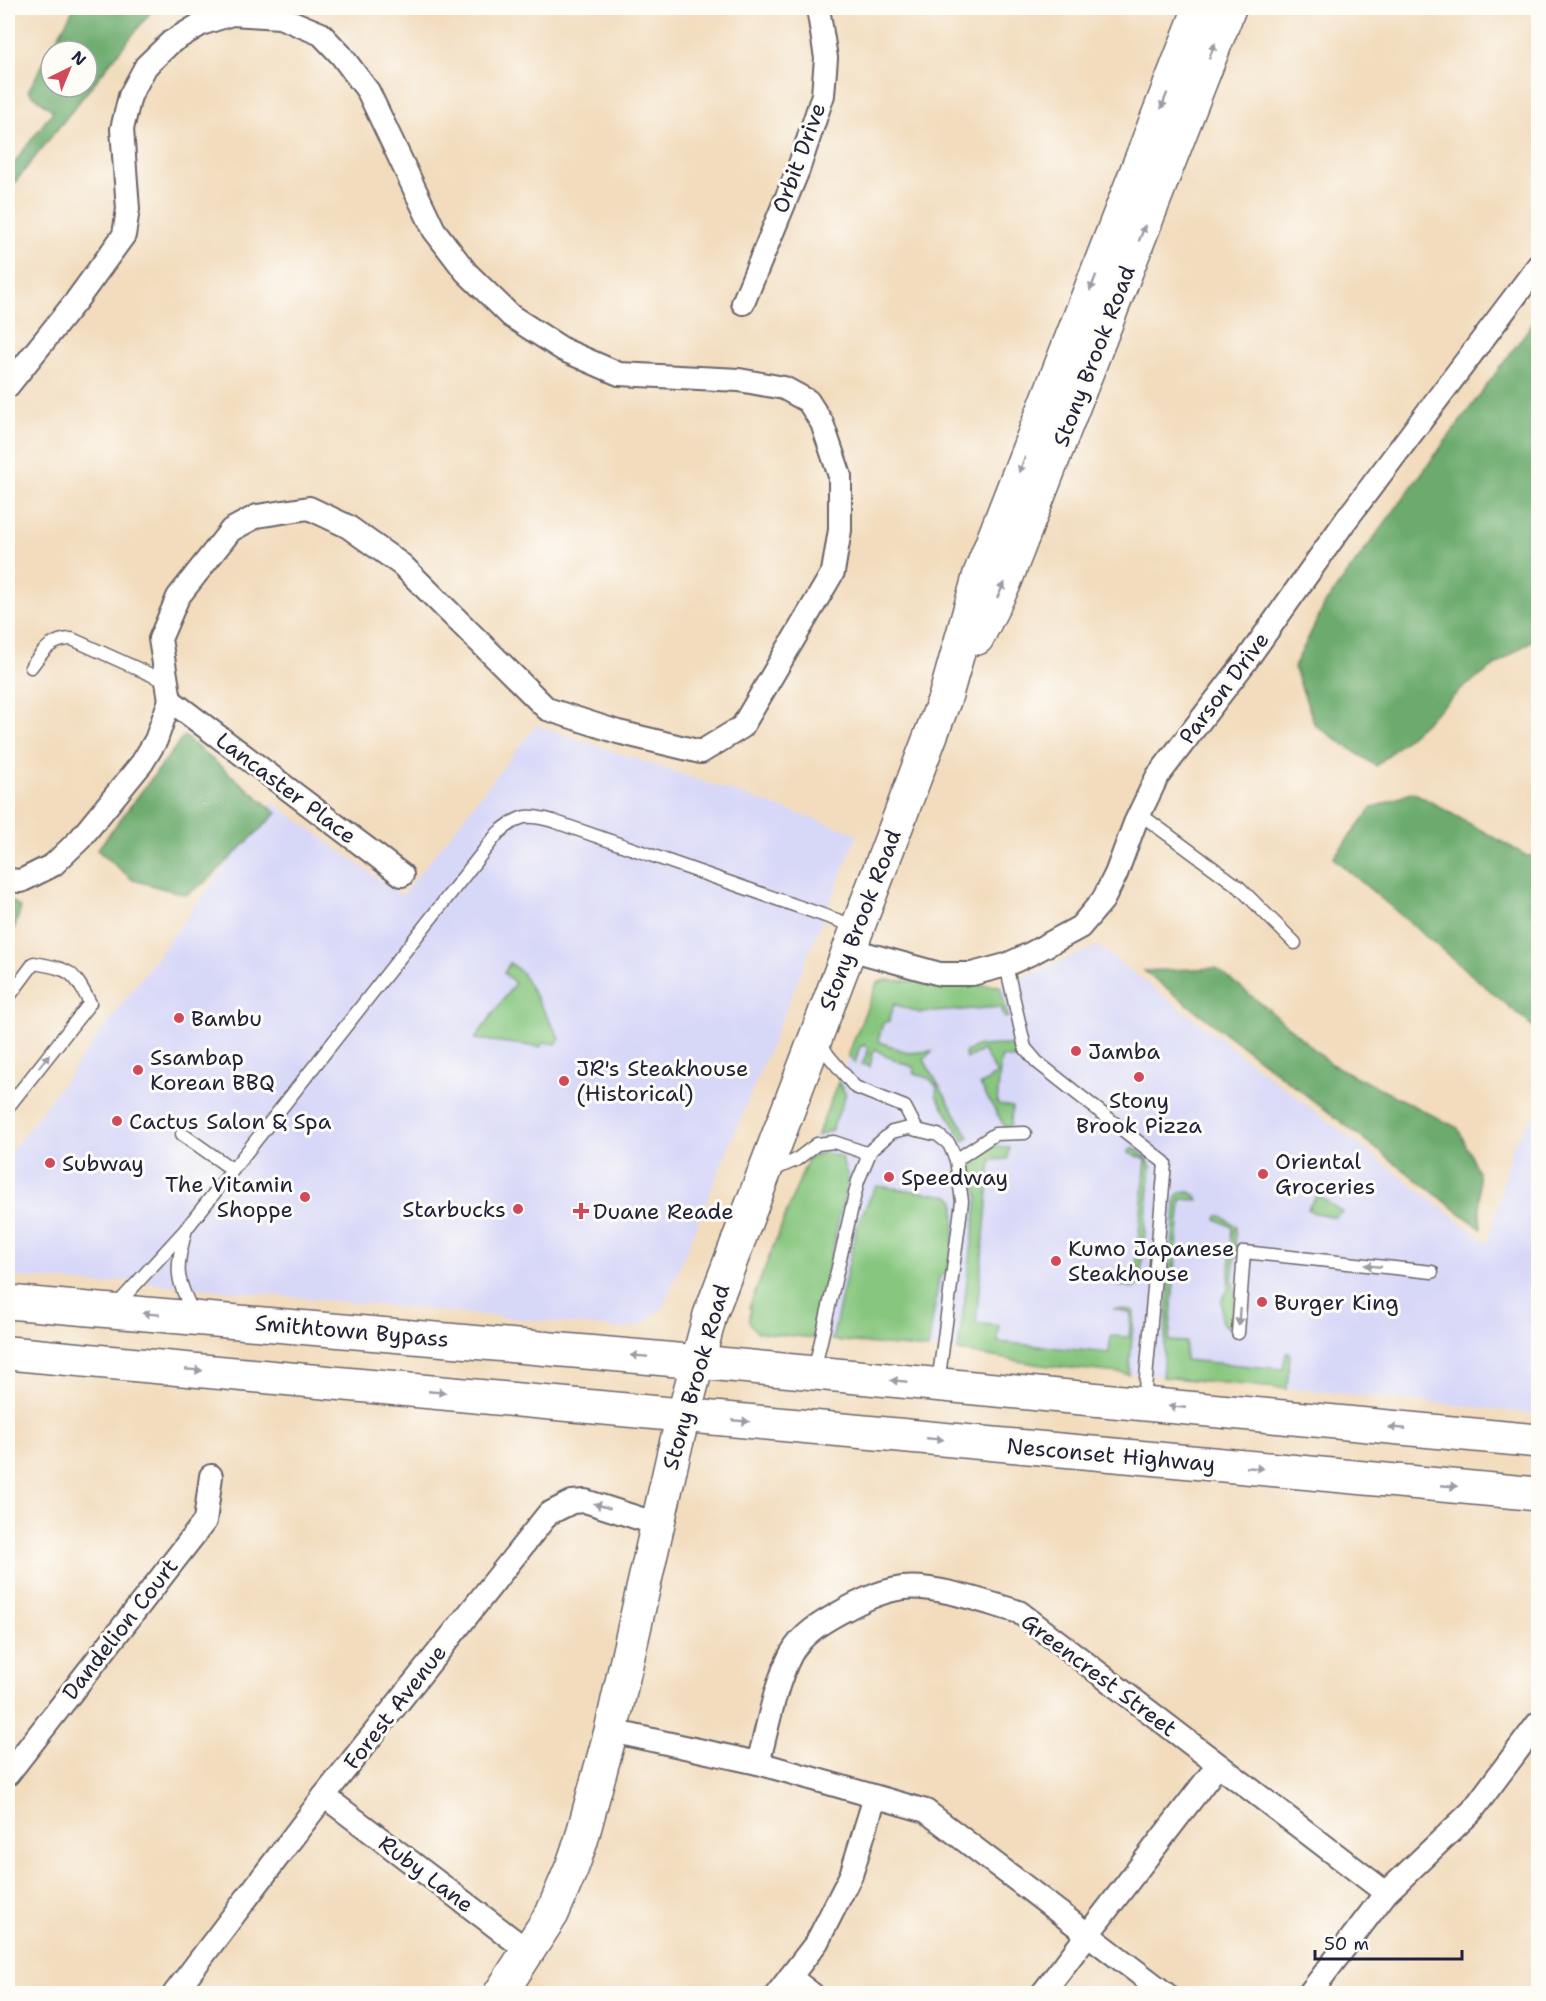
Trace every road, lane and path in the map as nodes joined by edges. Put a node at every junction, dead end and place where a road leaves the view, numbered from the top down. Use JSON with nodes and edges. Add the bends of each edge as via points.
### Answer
{"nodes":[{"id":1,"x":818,"y":8,"type":"edge"},
{"id":2,"x":1200,"y":8,"type":"edge"},
{"id":3,"x":1230,"y":8,"type":"edge"},
{"id":4,"x":1144,"y":188,"type":"junction"},
{"id":5,"x":1539,"y":266,"type":"edge"},
{"id":6,"x":743,"y":303,"type":"dead end"},
{"id":7,"x":8,"y":386,"type":"edge"},
{"id":8,"x":31,"y":667,"type":"dead end"},
{"id":9,"x":168,"y":691,"type":"junction"},
{"id":10,"x":1140,"y":814,"type":"junction"},
{"id":11,"x":402,"y":875,"type":"dead end"},
{"id":12,"x":8,"y":880,"type":"edge"},
{"id":13,"x":854,"y":938,"type":"junction"},
{"id":14,"x":1295,"y":944,"type":"dead end"},
{"id":15,"x":1006,"y":965,"type":"junction"},
{"id":16,"x":8,"y":999,"type":"edge"},
{"id":17,"x":816,"y":1036,"type":"junction"},
{"id":18,"x":8,"y":1107,"type":"edge"},
{"id":19,"x":917,"y":1130,"type":"junction"},
{"id":20,"x":1025,"y":1133,"type":"dead end"},
{"id":21,"x":182,"y":1134,"type":"dead end"},
{"id":22,"x":869,"y":1154,"type":"junction"},
{"id":23,"x":956,"y":1160,"type":"junction"},
{"id":24,"x":233,"y":1170,"type":"junction"},
{"id":25,"x":765,"y":1174,"type":"junction"},
{"id":26,"x":186,"y":1229,"type":"junction"},
{"id":27,"x":1432,"y":1272,"type":"dead end"},
{"id":28,"x":8,"y":1302,"type":"edge"},
{"id":29,"x":112,"y":1311,"type":"junction"},
{"id":30,"x":196,"y":1317,"type":"junction"},
{"id":31,"x":1238,"y":1333,"type":"dead end"},
{"id":32,"x":11,"y":1354,"type":"edge"},
{"id":33,"x":697,"y":1362,"type":"junction"},
{"id":34,"x":813,"y":1373,"type":"junction"},
{"id":35,"x":938,"y":1385,"type":"junction"},
{"id":36,"x":1144,"y":1404,"type":"junction"},
{"id":37,"x":683,"y":1415,"type":"junction"},
{"id":38,"x":1539,"y":1441,"type":"edge"},
{"id":39,"x":211,"y":1476,"type":"dead end"},
{"id":40,"x":1539,"y":1494,"type":"edge"},
{"id":41,"x":657,"y":1524,"type":"junction"},
{"id":42,"x":1539,"y":1723,"type":"edge"},
{"id":43,"x":610,"y":1731,"type":"junction"},
{"id":44,"x":758,"y":1763,"type":"junction"},
{"id":45,"x":1218,"y":1765,"type":"junction"},
{"id":46,"x":8,"y":1774,"type":"edge"},
{"id":47,"x":324,"y":1796,"type":"junction"},
{"id":48,"x":875,"y":1797,"type":"junction"},
{"id":49,"x":1386,"y":1893,"type":"junction"},
{"id":50,"x":1088,"y":1934,"type":"junction"},
{"id":51,"x":528,"y":1952,"type":"junction"},
{"id":52,"x":784,"y":1985,"type":"edge"},
{"id":53,"x":174,"y":1994,"type":"edge"},
{"id":54,"x":500,"y":1994,"type":"edge"},
{"id":55,"x":812,"y":1994,"type":"edge"},
{"id":56,"x":1042,"y":1994,"type":"edge"},
{"id":57,"x":1166,"y":1994,"type":"edge"},
{"id":58,"x":1309,"y":1994,"type":"edge"}],
"edges":[{"from":1,"to":6,"type":"street","name":"Orbit Drive","via":[[826,58],[823,95],[798,170]]},
{"from":2,"to":4,"type":"main road","name":"Stony Brook Road","one_way":true},
{"from":4,"to":3,"type":"main road","name":"Stony Brook Road","one_way":true},
{"from":4,"to":13,"type":"main road","name":"Stony Brook Road","via":[[1004,584],[945,698]]},
{"from":5,"to":10,"type":"street","name":"Parson Drive","via":[[1157,777]]},
{"from":7,"to":9,"type":"street","via":[[124,235],[128,209],[122,129],[130,96],[146,66],[171,42],[201,24],[232,14],[280,17],[321,34],[341,55],[368,91],[434,230],[466,272],[511,316],[564,350],[619,374],[739,380],[784,388],[808,401],[822,423],[840,476],[840,530],[833,572],[742,727],[701,752],[618,732],[547,709],[402,565],[347,526],[309,508],[256,516],[231,530],[178,597],[160,639]]},
{"from":8,"to":9,"type":"lane","via":[[48,645],[72,639]]},
{"from":9,"to":11,"type":"street","name":"Lancaster Place"},
{"from":9,"to":12,"type":"street","via":[[156,740],[80,839],[52,866],[21,881]]},
{"from":10,"to":14,"type":"lane","via":[[1239,887]]},
{"from":10,"to":15,"type":"street","name":"Parson Drive","via":[[1103,900],[1080,927]]},
{"from":13,"to":15,"type":"street","name":"Parson Drive","via":[[940,974],[972,974]]},
{"from":13,"to":17,"type":"main road","name":"Stony Brook Road"},
{"from":13,"to":24,"type":"lane","via":[[553,821],[533,815],[515,819],[498,833]]},
{"from":15,"to":36,"type":"lane","via":[[1025,1048],[1037,1062],[1165,1164]]},
{"from":18,"to":16,"type":"lane","one_way":true,"via":[[90,1003],[77,978],[66,969],[34,963]]},
{"from":17,"to":19,"type":"lane","via":[[855,1087],[905,1107]]},
{"from":17,"to":25,"type":"main road","name":"Stony Brook Road"},
{"from":19,"to":22,"type":"lane","via":[[892,1132]]},
{"from":19,"to":23,"type":"lane","via":[[938,1135],[949,1144]]},
{"from":20,"to":23,"type":"lane","via":[[995,1134]]},
{"from":21,"to":24,"type":"lane"},
{"from":22,"to":25,"type":"lane","via":[[834,1142],[817,1144],[796,1160]]},
{"from":22,"to":34,"type":"lane","via":[[858,1181]]},
{"from":23,"to":35,"type":"lane","via":[[962,1201]]},
{"from":24,"to":26,"type":"lane"},
{"from":25,"to":33,"type":"main road","name":"Stony Brook Road","via":[[710,1315]]},
{"from":26,"to":29,"type":"lane"},
{"from":26,"to":30,"type":"lane","via":[[178,1273]]},
{"from":27,"to":31,"type":"lane","one_way":true,"via":[[1244,1252]]},
{"from":28,"to":29,"type":"main road","name":"Smithtown Bypass"},
{"from":30,"to":29,"type":"main road","name":"Smithtown Bypass","one_way":true},
{"from":33,"to":30,"type":"main road","name":"Smithtown Bypass","one_way":true},
{"from":32,"to":37,"type":"main road","one_way":true},
{"from":33,"to":34,"type":"main road"},
{"from":33,"to":37,"type":"main road","name":"Stony Brook Road"},
{"from":35,"to":34,"type":"main road","one_way":true},
{"from":35,"to":36,"type":"main road"},
{"from":38,"to":36,"type":"main road","one_way":true},
{"from":37,"to":40,"type":"main road","name":"Nesconset Highway","one_way":true},
{"from":37,"to":41,"type":"main road","name":"Stony Brook Road"},
{"from":39,"to":46,"type":"street","name":"Dandelion Court","via":[[205,1521]]},
{"from":41,"to":43,"type":"main road","name":"Stony Brook Road"},
{"from":41,"to":47,"type":"street","name":"Forest Avenue","one_way":true,"via":[[585,1502],[572,1502],[548,1514]]},
{"from":42,"to":49,"type":"street","via":[[1473,1811]]},
{"from":43,"to":44,"type":"street"},
{"from":43,"to":51,"type":"main road","name":"Stony Brook Road","via":[[572,1868],[552,1914]]},
{"from":44,"to":45,"type":"street","name":"Greencrest Street","via":[[779,1683],[799,1642],[817,1625],[861,1601],[905,1588],[920,1588],[966,1596],[1018,1612]]},
{"from":44,"to":48,"type":"street"},
{"from":45,"to":49,"type":"street","name":"Greencrest Street"},
{"from":45,"to":50,"type":"street"},
{"from":47,"to":51,"type":"street","name":"Ruby Lane"},
{"from":47,"to":53,"type":"street","name":"Forest Avenue"},
{"from":48,"to":50,"type":"street","via":[[926,1811]]},
{"from":48,"to":52,"type":"street","via":[[851,1875],[817,1942]]},
{"from":49,"to":58,"type":"street"},
{"from":50,"to":56,"type":"street"},
{"from":50,"to":57,"type":"street"},
{"from":51,"to":54,"type":"main road","name":"Stony Brook Road"},
{"from":52,"to":55,"type":"street"}]}
